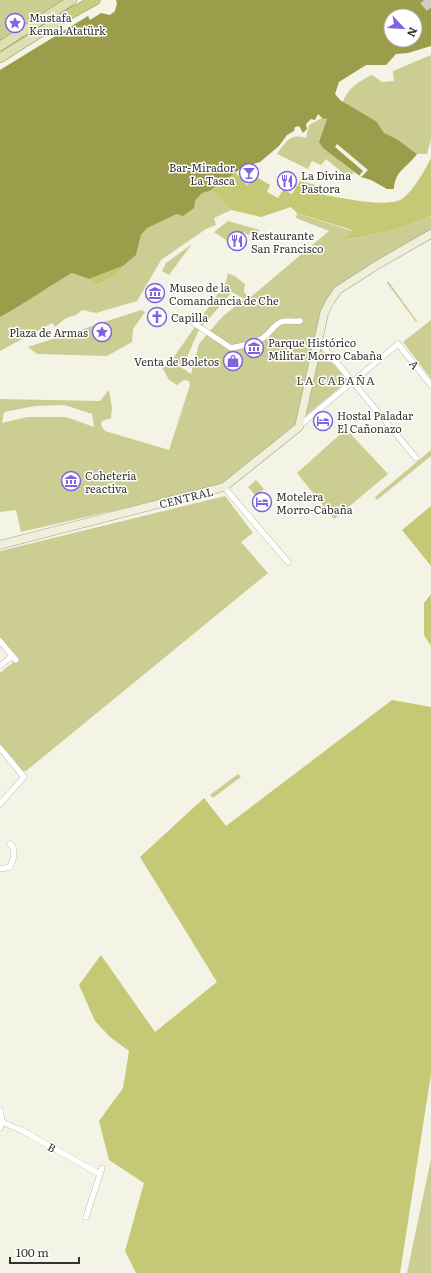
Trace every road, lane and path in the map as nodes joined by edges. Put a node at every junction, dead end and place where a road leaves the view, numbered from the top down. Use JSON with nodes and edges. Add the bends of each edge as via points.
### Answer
{"nodes":[{"id":1,"x":72,"y":0,"type":"edge"},
{"id":2,"x":85,"y":0,"type":"edge"},
{"id":3,"x":95,"y":0,"type":"edge"},
{"id":4,"x":68,"y":15,"type":"junction"},
{"id":5,"x":0,"y":46,"type":"edge"},
{"id":6,"x":0,"y":58,"type":"edge"},
{"id":7,"x":431,"y":234,"type":"edge"},
{"id":8,"x":300,"y":321,"type":"dead end"},
{"id":9,"x":198,"y":326,"type":"tunnel mouth"},
{"id":10,"x":262,"y":339,"type":"tunnel mouth"},
{"id":11,"x":317,"y":339,"type":"junction"},
{"id":12,"x":398,"y":344,"type":"joint"},
{"id":13,"x":245,"y":346,"type":"tunnel mouth"},
{"id":14,"x":353,"y":381,"type":"junction"},
{"id":15,"x":431,"y":384,"type":"edge"},
{"id":16,"x":299,"y":427,"type":"junction"},
{"id":17,"x":414,"y":456,"type":"dead end"},
{"id":18,"x":224,"y":487,"type":"junction"},
{"id":19,"x":0,"y":545,"type":"edge"},
{"id":20,"x":288,"y":562,"type":"dead end"},
{"id":21,"x":0,"y":641,"type":"edge"},
{"id":22,"x":0,"y":666,"type":"edge"},
{"id":23,"x":0,"y":748,"type":"edge"},
{"id":24,"x":0,"y":804,"type":"edge"},
{"id":25,"x":10,"y":844,"type":"dead end"},
{"id":26,"x":0,"y":869,"type":"edge"},
{"id":27,"x":0,"y":1110,"type":"edge"},
{"id":28,"x":1,"y":1125,"type":"edge"},
{"id":29,"x":86,"y":1217,"type":"dead end"}],
"edges":[{"from":1,"to":5,"type":"main road"},
{"from":2,"to":4,"type":"main road"},
{"from":3,"to":4,"type":"highway"},
{"from":4,"to":6,"type":"main road"},
{"from":7,"to":11,"type":"street","via":[[338,290],[329,303]]},
{"from":8,"to":10,"type":"street","via":[[282,322]]},
{"from":9,"to":13,"type":"street","via":[[231,348]]},
{"from":11,"to":14,"type":"street"},
{"from":11,"to":16,"type":"street"},
{"from":12,"to":14,"type":"street","name":"CENTRAL"},
{"from":12,"to":15,"type":"street","name":"A"},
{"from":14,"to":16,"type":"street","name":"CENTRAL"},
{"from":14,"to":17,"type":"street"},
{"from":16,"to":18,"type":"street","name":"CENTRAL"},
{"from":18,"to":19,"type":"street","name":"CENTRAL"},
{"from":18,"to":20,"type":"street"},
{"from":21,"to":22,"type":"street","via":[[14,658]]},
{"from":23,"to":24,"type":"street","via":[[24,777]]},
{"from":25,"to":26,"type":"street","via":[[14,856],[10,867]]},
{"from":27,"to":28,"type":"street"},
{"from":28,"to":29,"type":"street","name":"B","via":[[21,1130],[101,1171]]}]}
